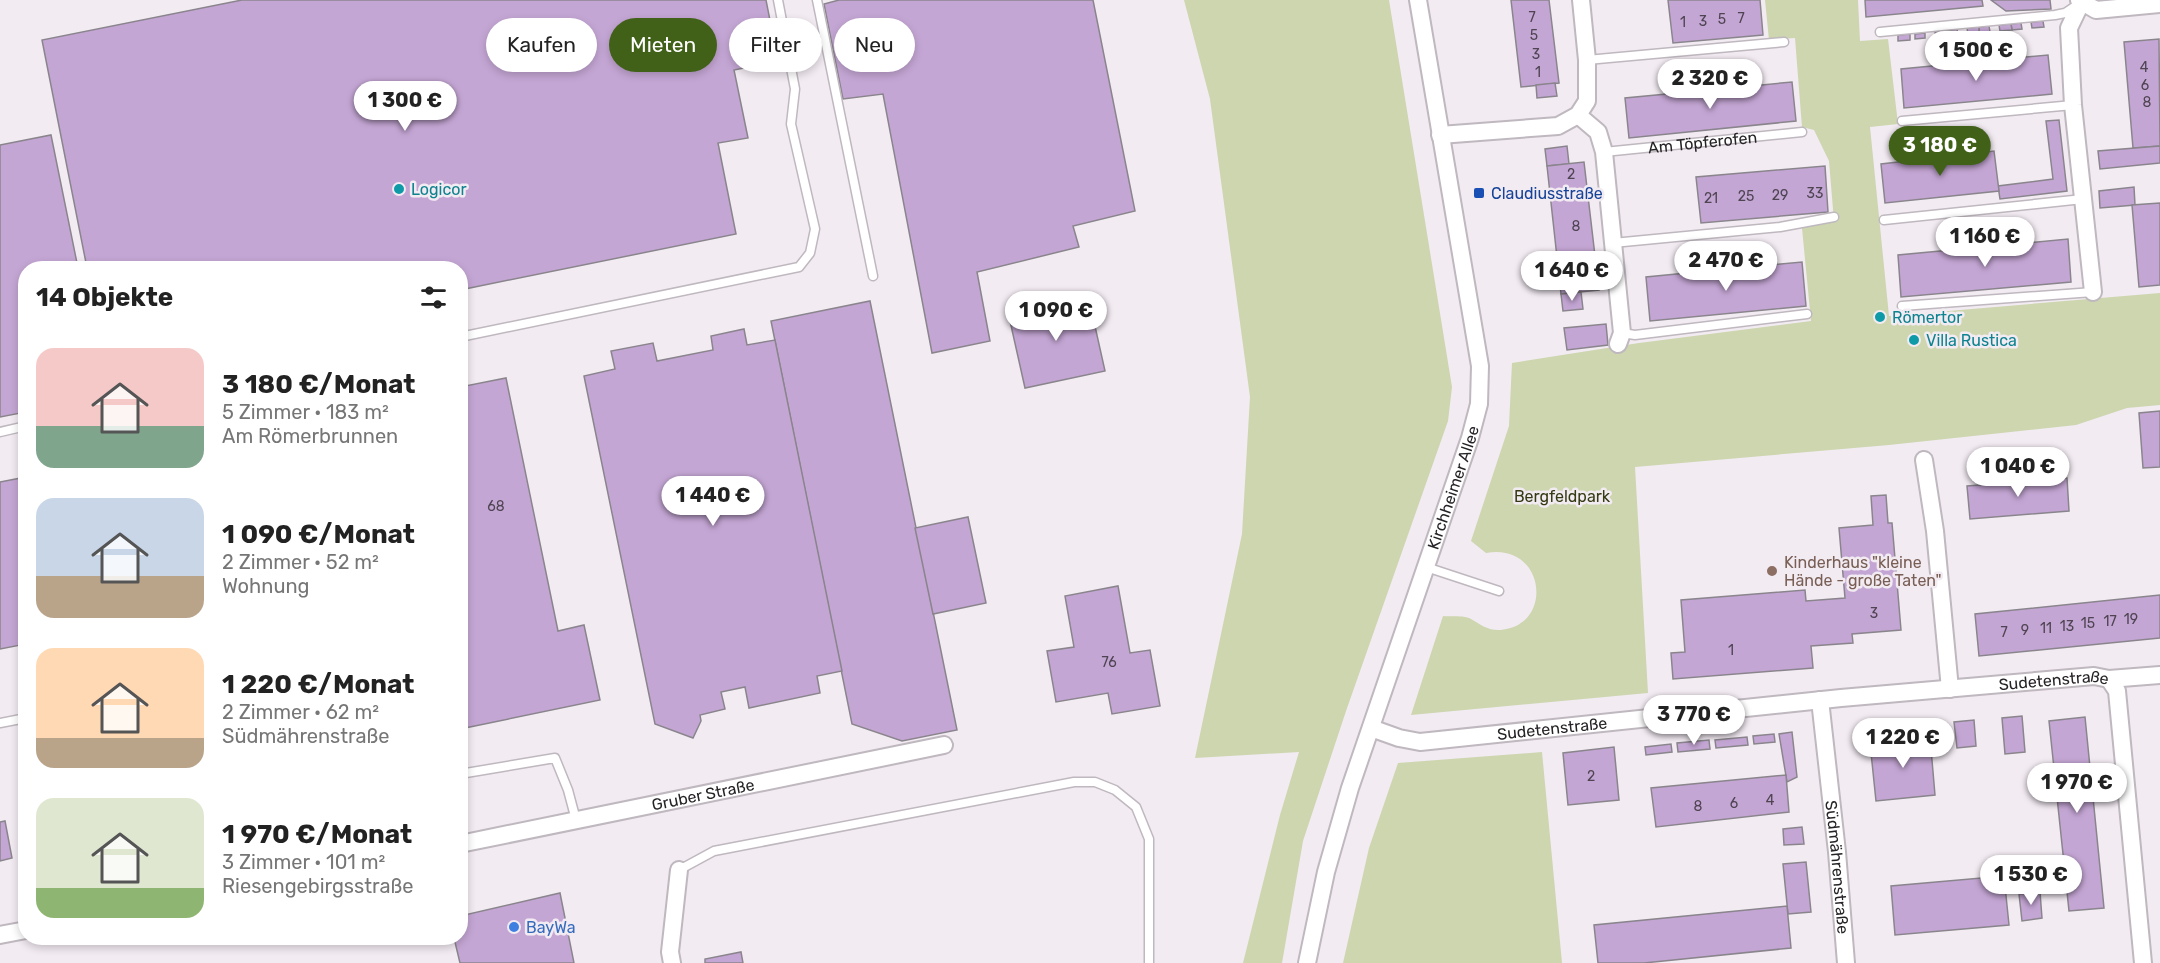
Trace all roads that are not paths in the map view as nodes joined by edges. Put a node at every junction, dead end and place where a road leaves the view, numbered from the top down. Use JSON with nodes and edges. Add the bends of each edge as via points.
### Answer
{"nodes":[{"id":1,"x":778,"y":0,"type":"edge"},
{"id":2,"x":817,"y":0,"type":"edge"},
{"id":3,"x":1418,"y":0,"type":"edge"},
{"id":4,"x":1581,"y":0,"type":"edge"},
{"id":5,"x":2080,"y":1,"type":"edge"},
{"id":6,"x":2160,"y":4,"type":"edge"},
{"id":7,"x":1880,"y":32,"type":"dead end"},
{"id":8,"x":1784,"y":42,"type":"dead end"},
{"id":9,"x":1587,"y":60,"type":"junction"},
{"id":10,"x":2073,"y":105,"type":"junction"},
{"id":11,"x":1578,"y":115,"type":"junction"},
{"id":12,"x":1902,"y":121,"type":"dead end"},
{"id":13,"x":1802,"y":132,"type":"dead end"},
{"id":14,"x":1440,"y":135,"type":"junction"},
{"id":15,"x":1604,"y":152,"type":"junction"},
{"id":16,"x":2083,"y":199,"type":"junction"},
{"id":17,"x":1834,"y":217,"type":"dead end"},
{"id":18,"x":1884,"y":220,"type":"dead end"},
{"id":19,"x":1613,"y":243,"type":"junction"},
{"id":20,"x":873,"y":276,"type":"dead end"},
{"id":21,"x":2093,"y":292,"type":"joint"},
{"id":22,"x":1902,"y":306,"type":"dead end"},
{"id":23,"x":1807,"y":314,"type":"dead end"},
{"id":24,"x":468,"y":335,"type":"edge"},
{"id":25,"x":1620,"y":338,"type":"joint"},
{"id":26,"x":18,"y":428,"type":"edge"},
{"id":27,"x":0,"y":432,"type":"edge"},
{"id":28,"x":1924,"y":460,"type":"dead end"},
{"id":29,"x":1426,"y":567,"type":"junction"},
{"id":30,"x":1498,"y":591,"type":"dead end"},
{"id":31,"x":2160,"y":675,"type":"edge"},
{"id":32,"x":2109,"y":680,"type":"junction"},
{"id":33,"x":1950,"y":689,"type":"junction"},
{"id":34,"x":1820,"y":700,"type":"junction"},
{"id":35,"x":18,"y":720,"type":"edge"},
{"id":36,"x":0,"y":723,"type":"edge"},
{"id":37,"x":1371,"y":728,"type":"junction"},
{"id":38,"x":944,"y":745,"type":"dead end"},
{"id":39,"x":468,"y":773,"type":"edge"},
{"id":40,"x":576,"y":820,"type":"junction"},
{"id":41,"x":468,"y":842,"type":"edge"},
{"id":42,"x":679,"y":870,"type":"joint"},
{"id":43,"x":18,"y":932,"type":"edge"},
{"id":44,"x":0,"y":935,"type":"edge"},
{"id":45,"x":672,"y":963,"type":"edge"},
{"id":46,"x":1149,"y":963,"type":"edge"},
{"id":47,"x":1307,"y":963,"type":"edge"},
{"id":48,"x":1846,"y":963,"type":"edge"},
{"id":49,"x":2143,"y":963,"type":"edge"}],
"edges":[{"from":1,"to":24,"type":"lane","via":[[795,89],[791,124],[815,229],[810,253],[799,267]]},
{"from":2,"to":20,"type":"lane"},
{"from":3,"to":14,"type":"street","name":"Kirchheimer Allee"},
{"from":4,"to":9,"type":"street"},
{"from":5,"to":6,"type":"street","via":[[2096,9]]},
{"from":5,"to":7,"type":"lane","via":[[2065,13],[2055,15]]},
{"from":5,"to":10,"type":"street","via":[[2069,28]]},
{"from":8,"to":9,"type":"lane"},
{"from":9,"to":11,"type":"street","via":[[1587,101]]},
{"from":10,"to":12,"type":"lane"},
{"from":10,"to":16,"type":"street"},
{"from":11,"to":14,"type":"street","via":[[1558,126]]},
{"from":11,"to":15,"type":"street","via":[[1599,132]]},
{"from":13,"to":15,"type":"lane","name":"Am Töpferofen"},
{"from":14,"to":29,"type":"street","name":"Kirchheimer Allee","via":[[1480,366],[1479,404]]},
{"from":15,"to":19,"type":"street"},
{"from":16,"to":18,"type":"lane"},
{"from":16,"to":21,"type":"street"},
{"from":17,"to":19,"type":"lane","via":[[1780,227]]},
{"from":19,"to":25,"type":"street"},
{"from":21,"to":22,"type":"lane"},
{"from":23,"to":25,"type":"lane"},
{"from":26,"to":27,"type":"lane"},
{"from":28,"to":33,"type":"street"},
{"from":29,"to":30,"type":"lane"},
{"from":29,"to":37,"type":"street","name":"Kirchheimer Allee"},
{"from":31,"to":32,"type":"street","name":"Sudetenstraße"},
{"from":32,"to":33,"type":"street","name":"Sudetenstraße","via":[[2094,676]]},
{"from":32,"to":49,"type":"street","via":[[2117,692]]},
{"from":33,"to":34,"type":"street","name":"Sudetenstraße"},
{"from":34,"to":37,"type":"street","name":"Sudetenstraße","via":[[1420,742]]},
{"from":34,"to":48,"type":"street","name":"Südmährenstraße"},
{"from":35,"to":36,"type":"lane"},
{"from":37,"to":47,"type":"street","name":"Kirchheimer Allee","via":[[1326,872]]},
{"from":38,"to":40,"type":"street","name":"Gruber Straße"},
{"from":39,"to":40,"type":"lane","via":[[555,758]]},
{"from":40,"to":41,"type":"street","name":"Gruber Straße"},
{"from":42,"to":45,"type":"street"},
{"from":42,"to":46,"type":"lane","via":[[714,851],[1074,782],[1095,782],[1115,790],[1136,807],[1149,839]]},
{"from":43,"to":44,"type":"street"}]}
